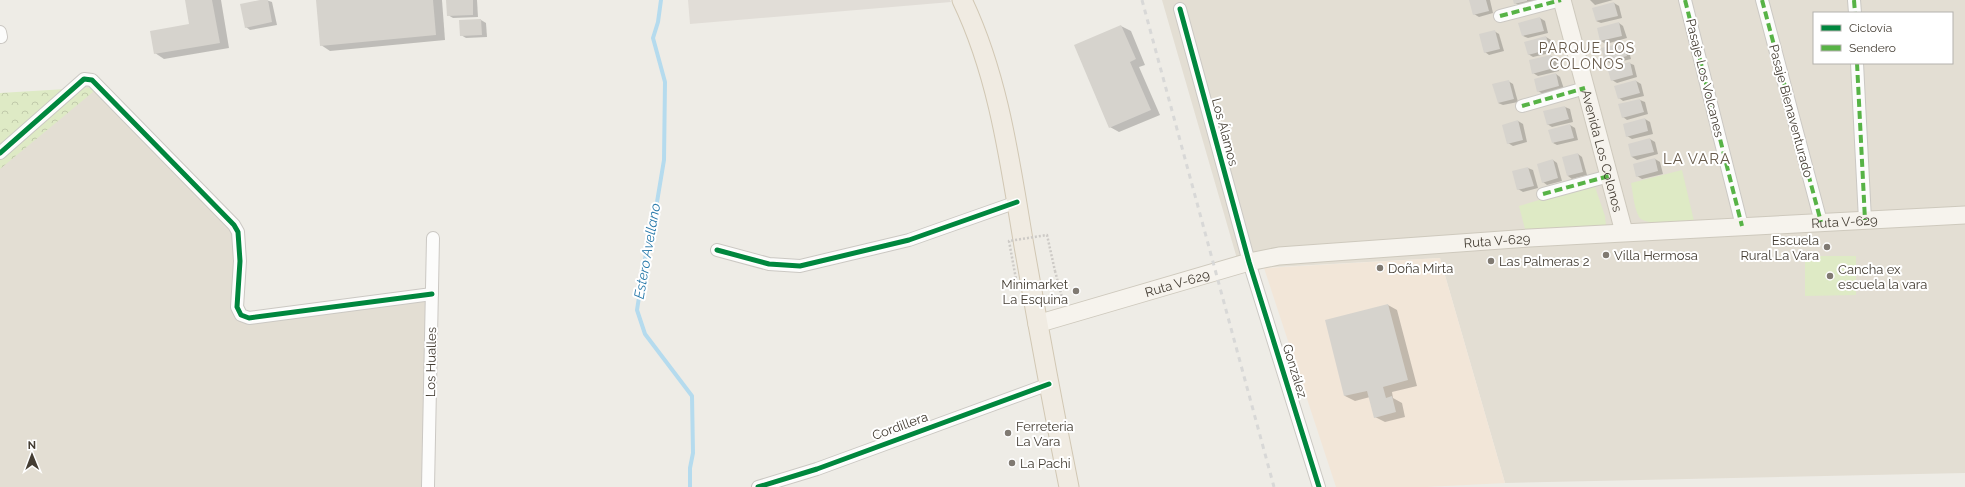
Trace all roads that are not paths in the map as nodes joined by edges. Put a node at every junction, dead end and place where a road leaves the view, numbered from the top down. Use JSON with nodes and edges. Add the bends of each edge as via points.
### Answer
{"nodes":[{"id":1,"x":962,"y":0,"type":"edge"},
{"id":2,"x":1561,"y":0,"type":"edge"},
{"id":3,"x":1685,"y":0,"type":"edge"},
{"id":4,"x":1762,"y":0,"type":"edge"},
{"id":5,"x":1854,"y":0,"type":"edge"},
{"id":6,"x":1180,"y":9,"type":"dead end"},
{"id":7,"x":1855,"y":12,"type":"edge"},
{"id":8,"x":1500,"y":16,"type":"dead end"},
{"id":9,"x":1858,"y":64,"type":"edge"},
{"id":10,"x":1585,"y":88,"type":"junction"},
{"id":11,"x":1522,"y":106,"type":"dead end"},
{"id":12,"x":0,"y":153,"type":"edge"},
{"id":13,"x":1609,"y":176,"type":"junction"},
{"id":14,"x":1543,"y":194,"type":"dead end"},
{"id":15,"x":1016,"y":202,"type":"junction"},
{"id":16,"x":1965,"y":216,"type":"edge"},
{"id":17,"x":1865,"y":220,"type":"junction"},
{"id":18,"x":1821,"y":222,"type":"junction"},
{"id":19,"x":1742,"y":226,"type":"junction"},
{"id":20,"x":1624,"y":232,"type":"junction"},
{"id":21,"x":433,"y":238,"type":"dead end"},
{"id":22,"x":717,"y":250,"type":"dead end"},
{"id":23,"x":1249,"y":262,"type":"junction"},
{"id":24,"x":432,"y":294,"type":"junction"},
{"id":25,"x":1038,"y":324,"type":"junction"},
{"id":26,"x":1049,"y":384,"type":"junction"},
{"id":27,"x":428,"y":487,"type":"edge"},
{"id":28,"x":758,"y":487,"type":"edge"},
{"id":29,"x":1069,"y":487,"type":"edge"},
{"id":30,"x":1319,"y":487,"type":"edge"}],
"edges":[{"from":1,"to":15,"type":"main road","via":[[972,20],[992,82],[1007,145]]},
{"from":2,"to":8,"type":"street"},
{"from":2,"to":10,"type":"main road","name":"Avenida Los Colonos"},
{"from":3,"to":19,"type":"street","name":"Pasaje Los Volcanes"},
{"from":4,"to":18,"type":"street","name":"Pasaje Bienaventurado"},
{"from":5,"to":7,"type":"street"},
{"from":6,"to":23,"type":"street","name":"Los Álamos"},
{"from":9,"to":17,"type":"street"},
{"from":10,"to":11,"type":"street"},
{"from":10,"to":13,"type":"main road","name":"Avenida Los Colonos"},
{"from":12,"to":24,"type":"street","via":[[84,79],[92,80],[234,225],[238,232],[240,261],[237,307],[241,314],[249,318],[280,315]]},
{"from":13,"to":14,"type":"street"},
{"from":13,"to":20,"type":"main road","name":"Avenida Los Colonos"},
{"from":15,"to":22,"type":"street","via":[[909,240],[800,266],[769,264]]},
{"from":15,"to":25,"type":"main road"},
{"from":16,"to":17,"type":"main road","name":"Ruta V-629"},
{"from":17,"to":18,"type":"main road","name":"Ruta V-629"},
{"from":18,"to":19,"type":"main road","name":"Ruta V-629"},
{"from":19,"to":20,"type":"main road","name":"Ruta V-629"},
{"from":20,"to":23,"type":"main road","name":"Ruta V-629","via":[[1297,254]]},
{"from":21,"to":24,"type":"street","name":"Los Hualles"},
{"from":23,"to":25,"type":"main road","name":"Ruta V-629"},
{"from":23,"to":30,"type":"street","name":"González"},
{"from":24,"to":27,"type":"street","name":"Los Hualles"},
{"from":25,"to":26,"type":"main road"},
{"from":26,"to":28,"type":"street","name":"Cordillera","via":[[817,469]]},
{"from":26,"to":29,"type":"main road"}]}
